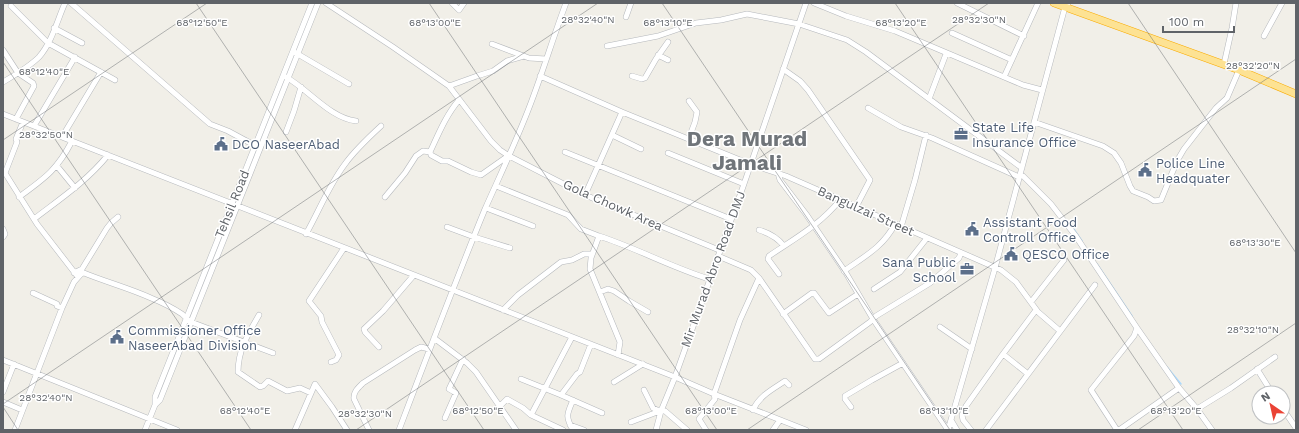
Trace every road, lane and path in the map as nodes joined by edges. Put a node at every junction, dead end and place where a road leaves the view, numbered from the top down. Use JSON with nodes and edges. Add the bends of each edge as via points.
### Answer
{"nodes":[{"id":1,"x":65,"y":3,"type":"edge"},
{"id":2,"x":71,"y":3,"type":"edge"},
{"id":3,"x":312,"y":3,"type":"edge"},
{"id":4,"x":318,"y":3,"type":"edge"},
{"id":5,"x":326,"y":3,"type":"edge"},
{"id":6,"x":452,"y":3,"type":"edge"},
{"id":7,"x":464,"y":3,"type":"edge"},
{"id":8,"x":566,"y":3,"type":"edge"},
{"id":9,"x":631,"y":3,"type":"edge"},
{"id":10,"x":806,"y":3,"type":"edge"},
{"id":11,"x":814,"y":3,"type":"edge"},
{"id":12,"x":957,"y":3,"type":"edge"},
{"id":13,"x":1038,"y":3,"type":"edge"},
{"id":14,"x":1054,"y":3,"type":"edge"},
{"id":15,"x":1236,"y":3,"type":"edge"},
{"id":16,"x":1282,"y":3,"type":"edge"},
{"id":17,"x":1067,"y":5,"type":"edge"},
{"id":18,"x":11,"y":6,"type":"dead end"},
{"id":19,"x":626,"y":17,"type":"dead end"},
{"id":20,"x":799,"y":24,"type":"junction"},
{"id":21,"x":54,"y":28,"type":"junction"},
{"id":22,"x":952,"y":33,"type":"dead end"},
{"id":23,"x":1024,"y":36,"type":"junction"},
{"id":24,"x":1264,"y":36,"type":"dead end"},
{"id":25,"x":668,"y":42,"type":"dead end"},
{"id":26,"x":48,"y":43,"type":"junction"},
{"id":27,"x":82,"y":43,"type":"dead end"},
{"id":28,"x":492,"y":44,"type":"dead end"},
{"id":29,"x":607,"y":46,"type":"dead end"},
{"id":30,"x":3,"y":50,"type":"edge"},
{"id":31,"x":296,"y":53,"type":"junction"},
{"id":32,"x":946,"y":54,"type":"junction"},
{"id":33,"x":658,"y":55,"type":"junction"},
{"id":34,"x":524,"y":56,"type":"junction"},
{"id":35,"x":75,"y":57,"type":"junction"},
{"id":36,"x":546,"y":59,"type":"junction"},
{"id":37,"x":668,"y":60,"type":"dead end"},
{"id":38,"x":1012,"y":60,"type":"junction"},
{"id":39,"x":1224,"y":64,"type":"junction"},
{"id":40,"x":783,"y":69,"type":"junction"},
{"id":41,"x":1239,"y":70,"type":"junction"},
{"id":42,"x":102,"y":72,"type":"junction"},
{"id":43,"x":18,"y":73,"type":"junction"},
{"id":44,"x":540,"y":76,"type":"junction"},
{"id":45,"x":632,"y":76,"type":"dead end"},
{"id":46,"x":286,"y":77,"type":"junction"},
{"id":47,"x":1004,"y":77,"type":"junction"},
{"id":48,"x":115,"y":80,"type":"dead end"},
{"id":49,"x":3,"y":82,"type":"edge"},
{"id":50,"x":349,"y":84,"type":"dead end"},
{"id":51,"x":449,"y":86,"type":"junction"},
{"id":52,"x":301,"y":87,"type":"junction"},
{"id":53,"x":1042,"y":90,"type":"junction"},
{"id":54,"x":1296,"y":94,"type":"edge"},
{"id":55,"x":459,"y":100,"type":"junction"},
{"id":56,"x":929,"y":100,"type":"junction"},
{"id":57,"x":689,"y":101,"type":"dead end"},
{"id":58,"x":868,"y":108,"type":"dead end"},
{"id":59,"x":622,"y":112,"type":"junction"},
{"id":60,"x":3,"y":114,"type":"edge"},
{"id":61,"x":16,"y":119,"type":"junction"},
{"id":62,"x":356,"y":121,"type":"dead end"},
{"id":63,"x":22,"y":122,"type":"junction"},
{"id":64,"x":1034,"y":122,"type":"junction"},
{"id":65,"x":34,"y":126,"type":"junction"},
{"id":66,"x":381,"y":126,"type":"dead end"},
{"id":67,"x":286,"y":132,"type":"dead end"},
{"id":68,"x":612,"y":135,"type":"junction"},
{"id":69,"x":926,"y":135,"type":"junction"},
{"id":70,"x":62,"y":137,"type":"junction"},
{"id":71,"x":689,"y":138,"type":"junction"},
{"id":72,"x":72,"y":141,"type":"junction"},
{"id":73,"x":256,"y":146,"type":"junction"},
{"id":74,"x":641,"y":149,"type":"dead end"},
{"id":75,"x":430,"y":152,"type":"junction"},
{"id":76,"x":565,"y":152,"type":"dead end"},
{"id":77,"x":668,"y":153,"type":"dead end"},
{"id":78,"x":108,"y":155,"type":"junction"},
{"id":79,"x":510,"y":155,"type":"junction"},
{"id":80,"x":750,"y":164,"type":"junction"},
{"id":81,"x":57,"y":166,"type":"junction"},
{"id":82,"x":599,"y":166,"type":"junction"},
{"id":83,"x":1022,"y":168,"type":"junction"},
{"id":84,"x":778,"y":173,"type":"junction"},
{"id":85,"x":4,"y":174,"type":"edge"},
{"id":86,"x":1020,"y":176,"type":"junction"},
{"id":87,"x":744,"y":184,"type":"junction"},
{"id":88,"x":496,"y":186,"type":"junction"},
{"id":89,"x":75,"y":188,"type":"junction"},
{"id":90,"x":585,"y":194,"type":"junction"},
{"id":91,"x":19,"y":197,"type":"junction"},
{"id":92,"x":385,"y":197,"type":"dead end"},
{"id":93,"x":840,"y":200,"type":"junction"},
{"id":94,"x":235,"y":205,"type":"junction"},
{"id":95,"x":856,"y":207,"type":"junction"},
{"id":96,"x":486,"y":208,"type":"junction"},
{"id":97,"x":118,"y":216,"type":"dead end"},
{"id":98,"x":34,"y":218,"type":"junction"},
{"id":99,"x":731,"y":219,"type":"junction"},
{"id":100,"x":894,"y":224,"type":"junction"},
{"id":101,"x":532,"y":226,"type":"dead end"},
{"id":102,"x":814,"y":226,"type":"junction"},
{"id":103,"x":447,"y":227,"type":"dead end"},
{"id":104,"x":901,"y":227,"type":"junction"},
{"id":105,"x":3,"y":229,"type":"edge"},
{"id":106,"x":758,"y":230,"type":"dead end"},
{"id":107,"x":306,"y":234,"type":"junction"},
{"id":108,"x":599,"y":236,"type":"junction"},
{"id":109,"x":3,"y":237,"type":"edge"},
{"id":110,"x":474,"y":237,"type":"junction"},
{"id":111,"x":927,"y":238,"type":"junction"},
{"id":112,"x":784,"y":246,"type":"junction"},
{"id":113,"x":344,"y":248,"type":"junction"},
{"id":114,"x":510,"y":248,"type":"dead end"},
{"id":115,"x":719,"y":250,"type":"junction"},
{"id":116,"x":961,"y":253,"type":"junction"},
{"id":117,"x":592,"y":254,"type":"junction"},
{"id":118,"x":718,"y":256,"type":"junction"},
{"id":119,"x":1064,"y":260,"type":"dead end"},
{"id":120,"x":995,"y":268,"type":"junction"},
{"id":121,"x":844,"y":271,"type":"junction"},
{"id":122,"x":779,"y":274,"type":"dead end"},
{"id":123,"x":76,"y":275,"type":"junction"},
{"id":124,"x":414,"y":275,"type":"junction"},
{"id":125,"x":758,"y":278,"type":"junction"},
{"id":126,"x":709,"y":279,"type":"junction"},
{"id":127,"x":1095,"y":285,"type":"dead end"},
{"id":128,"x":874,"y":289,"type":"dead end"},
{"id":129,"x":454,"y":290,"type":"junction"},
{"id":130,"x":600,"y":292,"type":"junction"},
{"id":131,"x":33,"y":293,"type":"dead end"},
{"id":132,"x":858,"y":294,"type":"junction"},
{"id":133,"x":1031,"y":302,"type":"junction"},
{"id":134,"x":62,"y":308,"type":"junction"},
{"id":135,"x":503,"y":310,"type":"junction"},
{"id":136,"x":1036,"y":310,"type":"junction"},
{"id":137,"x":648,"y":312,"type":"dead end"},
{"id":138,"x":783,"y":314,"type":"junction"},
{"id":139,"x":259,"y":316,"type":"dead end"},
{"id":140,"x":873,"y":319,"type":"junction"},
{"id":141,"x":189,"y":320,"type":"junction"},
{"id":142,"x":940,"y":327,"type":"dead end"},
{"id":143,"x":1137,"y":328,"type":"junction"},
{"id":144,"x":1060,"y":331,"type":"junction"},
{"id":145,"x":572,"y":337,"type":"junction"},
{"id":146,"x":434,"y":338,"type":"junction"},
{"id":147,"x":244,"y":343,"type":"junction"},
{"id":148,"x":591,"y":344,"type":"junction"},
{"id":149,"x":379,"y":347,"type":"dead end"},
{"id":150,"x":429,"y":349,"type":"junction"},
{"id":151,"x":972,"y":349,"type":"junction"},
{"id":152,"x":273,"y":353,"type":"dead end"},
{"id":153,"x":1003,"y":354,"type":"junction"},
{"id":154,"x":618,"y":355,"type":"junction"},
{"id":155,"x":1275,"y":357,"type":"dead end"},
{"id":156,"x":463,"y":359,"type":"junction"},
{"id":157,"x":3,"y":360,"type":"edge"},
{"id":158,"x":331,"y":362,"type":"dead end"},
{"id":159,"x":903,"y":363,"type":"junction"},
{"id":160,"x":14,"y":364,"type":"junction"},
{"id":161,"x":642,"y":364,"type":"junction"},
{"id":162,"x":1257,"y":369,"type":"junction"},
{"id":163,"x":37,"y":374,"type":"junction"},
{"id":164,"x":1028,"y":374,"type":"junction"},
{"id":165,"x":675,"y":377,"type":"junction"},
{"id":166,"x":521,"y":379,"type":"dead end"},
{"id":167,"x":614,"y":382,"type":"dead end"},
{"id":168,"x":789,"y":385,"type":"dead end"},
{"id":169,"x":1267,"y":385,"type":"edge"},
{"id":170,"x":544,"y":388,"type":"junction"},
{"id":171,"x":1179,"y":388,"type":"junction"},
{"id":172,"x":644,"y":390,"type":"dead end"},
{"id":173,"x":3,"y":392,"type":"edge"},
{"id":174,"x":311,"y":393,"type":"junction"},
{"id":175,"x":714,"y":394,"type":"junction"},
{"id":176,"x":562,"y":395,"type":"junction"},
{"id":177,"x":573,"y":400,"type":"junction"},
{"id":178,"x":3,"y":402,"type":"edge"},
{"id":179,"x":500,"y":406,"type":"junction"},
{"id":180,"x":851,"y":408,"type":"dead end"},
{"id":181,"x":1197,"y":409,"type":"junction"},
{"id":182,"x":22,"y":410,"type":"junction"},
{"id":183,"x":753,"y":410,"type":"junction"},
{"id":184,"x":661,"y":411,"type":"junction"},
{"id":185,"x":602,"y":413,"type":"dead end"},
{"id":186,"x":530,"y":415,"type":"junction"},
{"id":187,"x":445,"y":418,"type":"dead end"},
{"id":188,"x":150,"y":419,"type":"junction"},
{"id":189,"x":780,"y":420,"type":"junction"},
{"id":190,"x":951,"y":420,"type":"junction"},
{"id":191,"x":631,"y":422,"type":"dead end"},
{"id":192,"x":571,"y":428,"type":"edge"},
{"id":193,"x":14,"y":430,"type":"edge"},
{"id":194,"x":145,"y":430,"type":"edge"},
{"id":195,"x":177,"y":430,"type":"edge"},
{"id":196,"x":295,"y":430,"type":"edge"},
{"id":197,"x":347,"y":430,"type":"edge"},
{"id":198,"x":369,"y":430,"type":"edge"},
{"id":199,"x":399,"y":430,"type":"edge"},
{"id":200,"x":515,"y":430,"type":"edge"},
{"id":201,"x":563,"y":430,"type":"edge"},
{"id":202,"x":584,"y":430,"type":"edge"},
{"id":203,"x":655,"y":430,"type":"edge"},
{"id":204,"x":687,"y":430,"type":"edge"},
{"id":205,"x":706,"y":430,"type":"edge"},
{"id":206,"x":773,"y":430,"type":"edge"},
{"id":207,"x":805,"y":430,"type":"edge"},
{"id":208,"x":948,"y":430,"type":"edge"},
{"id":209,"x":956,"y":430,"type":"edge"},
{"id":210,"x":971,"y":430,"type":"edge"},
{"id":211,"x":986,"y":430,"type":"edge"},
{"id":212,"x":1119,"y":430,"type":"edge"},
{"id":213,"x":1212,"y":430,"type":"edge"}],
"edges":[{"from":1,"to":21,"type":"street"},
{"from":2,"to":73,"type":"street","via":[[210,124]]},
{"from":3,"to":31,"type":"street"},
{"from":4,"to":31,"type":"street"},
{"from":5,"to":51,"type":"street","name":"Gola Chowk Area"},
{"from":6,"to":7,"type":"street","via":[[459,10]]},
{"from":8,"to":36,"type":"street"},
{"from":9,"to":19,"type":"street"},
{"from":10,"to":20,"type":"street","name":"Mir Murad Abro Road DMJ"},
{"from":11,"to":32,"type":"street","via":[[895,31]]},
{"from":12,"to":23,"type":"street"},
{"from":13,"to":23,"type":"street"},
{"from":14,"to":17,"type":"highway"},
{"from":15,"to":39,"type":"street"},
{"from":16,"to":24,"type":"street"},
{"from":17,"to":39,"type":"highway"},
{"from":17,"to":53,"type":"street"},
{"from":18,"to":26,"type":"street"},
{"from":20,"to":29,"type":"street","via":[[747,14],[696,23],[658,36]]},
{"from":20,"to":40,"type":"street","name":"Mir Murad Abro Road DMJ"},
{"from":20,"to":56,"type":"street","via":[[847,40]]},
{"from":21,"to":26,"type":"street"},
{"from":21,"to":27,"type":"street"},
{"from":22,"to":38,"type":"street"},
{"from":23,"to":38,"type":"street"},
{"from":25,"to":33,"type":"street"},
{"from":26,"to":35,"type":"street"},
{"from":26,"to":43,"type":"street","via":[[39,56]]},
{"from":28,"to":34,"type":"street"},
{"from":30,"to":43,"type":"street"},
{"from":31,"to":46,"type":"street"},
{"from":31,"to":50,"type":"street"},
{"from":32,"to":47,"type":"street"},
{"from":32,"to":56,"type":"street"},
{"from":33,"to":37,"type":"street"},
{"from":33,"to":45,"type":"street","via":[[644,79]]},
{"from":34,"to":36,"type":"street"},
{"from":34,"to":51,"type":"street","via":[[507,61],[493,72]]},
{"from":35,"to":42,"type":"street"},
{"from":35,"to":65,"type":"street"},
{"from":36,"to":44,"type":"street"},
{"from":38,"to":47,"type":"street"},
{"from":39,"to":41,"type":"highway"},
{"from":40,"to":80,"type":"street","name":"Mir Murad Abro Road DMJ"},
{"from":40,"to":95,"type":"street","via":[[808,90],[870,180]]},
{"from":41,"to":54,"type":"highway"},
{"from":41,"to":64,"type":"street","via":[[1227,98],[1184,149],[1161,200],[1154,201],[1133,191],[1118,157],[1103,146]]},
{"from":42,"to":48,"type":"street"},
{"from":42,"to":70,"type":"street"},
{"from":43,"to":49,"type":"street"},
{"from":43,"to":61,"type":"street","via":[[33,82],[34,86]]},
{"from":44,"to":59,"type":"street","name":"Bangulzai Street"},
{"from":44,"to":79,"type":"street"},
{"from":46,"to":52,"type":"street"},
{"from":46,"to":73,"type":"street","name":"Tehsil Road"},
{"from":46,"to":94,"type":"street"},
{"from":47,"to":53,"type":"street"},
{"from":51,"to":55,"type":"street","name":"Gola Chowk Area"},
{"from":52,"to":62,"type":"street","via":[[336,114]]},
{"from":52,"to":67,"type":"street"},
{"from":53,"to":64,"type":"street"},
{"from":55,"to":75,"type":"street"},
{"from":55,"to":79,"type":"street","name":"Gola Chowk Area","via":[[491,141]]},
{"from":56,"to":83,"type":"street"},
{"from":57,"to":71,"type":"street","via":[[697,112]]},
{"from":58,"to":69,"type":"street","via":[[900,127]]},
{"from":59,"to":68,"type":"street"},
{"from":59,"to":71,"type":"street","name":"Bangulzai Street"},
{"from":60,"to":61,"type":"street"},
{"from":61,"to":63,"type":"street"},
{"from":63,"to":65,"type":"street"},
{"from":63,"to":85,"type":"street"},
{"from":64,"to":83,"type":"street"},
{"from":65,"to":70,"type":"street"},
{"from":66,"to":107,"type":"street","via":[[344,164]]},
{"from":68,"to":74,"type":"street"},
{"from":68,"to":82,"type":"street"},
{"from":69,"to":86,"type":"street"},
{"from":69,"to":104,"type":"street"},
{"from":70,"to":72,"type":"street"},
{"from":71,"to":80,"type":"street","name":"Bangulzai Street"},
{"from":72,"to":78,"type":"street"},
{"from":72,"to":81,"type":"street"},
{"from":73,"to":94,"type":"street","name":"Tehsil Road"},
{"from":75,"to":79,"type":"street","via":[[442,162],[448,161],[481,175]]},
{"from":75,"to":92,"type":"street","via":[[416,156]]},
{"from":76,"to":82,"type":"street"},
{"from":77,"to":87,"type":"street"},
{"from":78,"to":89,"type":"street"},
{"from":78,"to":94,"type":"street"},
{"from":79,"to":88,"type":"street"},
{"from":79,"to":90,"type":"street","name":"Gola Chowk Area"},
{"from":80,"to":84,"type":"street","name":"Bangulzai Street"},
{"from":80,"to":87,"type":"street","name":"Mir Murad Abro Road DMJ"},
{"from":81,"to":89,"type":"street"},
{"from":81,"to":91,"type":"street"},
{"from":82,"to":90,"type":"street"},
{"from":82,"to":99,"type":"street"},
{"from":83,"to":86,"type":"street"},
{"from":84,"to":93,"type":"street","name":"Bangulzai Street"},
{"from":84,"to":102,"type":"street","via":[[780,180]]},
{"from":85,"to":91,"type":"street"},
{"from":86,"to":120,"type":"street"},
{"from":86,"to":143,"type":"street","via":[[1023,176],[1051,204],[1075,235]]},
{"from":87,"to":99,"type":"street","name":"Mir Murad Abro Road DMJ"},
{"from":88,"to":96,"type":"street"},
{"from":88,"to":108,"type":"street","via":[[568,215],[581,229]]},
{"from":89,"to":98,"type":"street"},
{"from":90,"to":115,"type":"street","name":"Gola Chowk Area"},
{"from":91,"to":98,"type":"street"},
{"from":93,"to":95,"type":"street","name":"Bangulzai Street"},
{"from":93,"to":102,"type":"street"},
{"from":94,"to":107,"type":"street"},
{"from":94,"to":141,"type":"street"},
{"from":95,"to":100,"type":"street","name":"Bangulzai Street"},
{"from":96,"to":101,"type":"street"},
{"from":96,"to":110,"type":"street"},
{"from":97,"to":123,"type":"street","via":[[107,228]]},
{"from":98,"to":123,"type":"street"},
{"from":99,"to":115,"type":"street","name":"Mir Murad Abro Road DMJ"},
{"from":100,"to":104,"type":"street","name":"Bangulzai Street"},
{"from":100,"to":121,"type":"street","via":[[882,243]]},
{"from":102,"to":112,"type":"street"},
{"from":102,"to":121,"type":"street"},
{"from":103,"to":110,"type":"street"},
{"from":104,"to":111,"type":"street","name":"Bangulzai Street"},
{"from":105,"to":109,"type":"street"},
{"from":106,"to":112,"type":"street","via":[[773,236]]},
{"from":107,"to":113,"type":"street"},
{"from":108,"to":117,"type":"street"},
{"from":108,"to":126,"type":"street"},
{"from":110,"to":114,"type":"street"},
{"from":110,"to":129,"type":"street"},
{"from":111,"to":116,"type":"street","name":"Bangulzai Street"},
{"from":111,"to":128,"type":"street","via":[[900,272]]},
{"from":112,"to":122,"type":"street","via":[[768,257]]},
{"from":113,"to":124,"type":"street"},
{"from":113,"to":158,"type":"street","via":[[309,301],[321,316],[339,355]]},
{"from":115,"to":118,"type":"street","name":"Mir Murad Abro Road DMJ"},
{"from":116,"to":120,"type":"street","name":"Bangulzai Street"},
{"from":116,"to":140,"type":"street","via":[[930,283]]},
{"from":117,"to":130,"type":"street","via":[[590,269]]},
{"from":117,"to":135,"type":"street","via":[[561,262]]},
{"from":118,"to":125,"type":"street","via":[[751,270]]},
{"from":118,"to":126,"type":"street","name":"Mir Murad Abro Road DMJ"},
{"from":119,"to":133,"type":"street"},
{"from":120,"to":133,"type":"street","name":"Bangulzai Street","via":[[1016,282]]},
{"from":120,"to":151,"type":"street"},
{"from":121,"to":132,"type":"street"},
{"from":123,"to":134,"type":"street"},
{"from":123,"to":141,"type":"street","via":[[84,273],[128,288],[182,314]]},
{"from":124,"to":129,"type":"street"},
{"from":124,"to":149,"type":"street","via":[[364,329]]},
{"from":125,"to":138,"type":"street"},
{"from":125,"to":175,"type":"street"},
{"from":126,"to":165,"type":"street","name":"Mir Murad Abro Road DMJ"},
{"from":127,"to":144,"type":"street"},
{"from":129,"to":135,"type":"street"},
{"from":129,"to":146,"type":"street"},
{"from":130,"to":137,"type":"street","via":[[608,289],[614,291]]},
{"from":130,"to":154,"type":"street","via":[[620,342]]},
{"from":131,"to":134,"type":"street"},
{"from":132,"to":138,"type":"street","via":[[829,313],[812,293]]},
{"from":132,"to":140,"type":"street"},
{"from":133,"to":136,"type":"street","name":"Bangulzai Street"},
{"from":134,"to":163,"type":"street"},
{"from":135,"to":145,"type":"street"},
{"from":136,"to":144,"type":"street","name":"Bangulzai Street"},
{"from":136,"to":153,"type":"street"},
{"from":138,"to":140,"type":"street","via":[[815,359],[819,360]]},
{"from":139,"to":147,"type":"street"},
{"from":140,"to":159,"type":"street"},
{"from":141,"to":147,"type":"street"},
{"from":141,"to":188,"type":"street","via":[[160,400],[155,405]]},
{"from":142,"to":151,"type":"street"},
{"from":143,"to":171,"type":"street"},
{"from":143,"to":212,"type":"street","via":[[1134,336],[1091,390]]},
{"from":144,"to":164,"type":"street"},
{"from":145,"to":148,"type":"street"},
{"from":145,"to":170,"type":"street"},
{"from":146,"to":150,"type":"street"},
{"from":146,"to":156,"type":"street"},
{"from":147,"to":152,"type":"street"},
{"from":147,"to":174,"type":"street","via":[[239,354],[238,367],[238,372],[243,376],[260,387],[268,382],[287,391],[300,388]]},
{"from":148,"to":154,"type":"street"},
{"from":148,"to":176,"type":"street","via":[[580,372]]},
{"from":150,"to":198,"type":"street","via":[[421,347],[415,350],[363,383],[353,394]]},
{"from":150,"to":199,"type":"street"},
{"from":151,"to":190,"type":"street"},
{"from":153,"to":164,"type":"street"},
{"from":153,"to":210,"type":"street","via":[[962,415]]},
{"from":154,"to":161,"type":"street"},
{"from":155,"to":162,"type":"street"},
{"from":156,"to":179,"type":"street","via":[[476,372]]},
{"from":156,"to":187,"type":"street","via":[[449,389],[456,393]]},
{"from":157,"to":160,"type":"street"},
{"from":159,"to":180,"type":"street","via":[[845,396]]},
{"from":159,"to":208,"type":"street"},
{"from":160,"to":163,"type":"street"},
{"from":160,"to":173,"type":"street"},
{"from":161,"to":165,"type":"street"},
{"from":161,"to":167,"type":"street"},
{"from":162,"to":169,"type":"street"},
{"from":162,"to":181,"type":"street"},
{"from":163,"to":182,"type":"street"},
{"from":163,"to":188,"type":"street"},
{"from":164,"to":211,"type":"street"},
{"from":165,"to":175,"type":"street"},
{"from":165,"to":184,"type":"street","name":"Mir Murad Abro Road DMJ"},
{"from":166,"to":170,"type":"street"},
{"from":168,"to":183,"type":"street","via":[[786,381],[767,393]]},
{"from":170,"to":176,"type":"street"},
{"from":170,"to":186,"type":"street"},
{"from":171,"to":181,"type":"street"},
{"from":171,"to":212,"type":"street"},
{"from":172,"to":184,"type":"street","via":[[653,408]]},
{"from":174,"to":196,"type":"street"},
{"from":174,"to":197,"type":"street","via":[[316,384]]},
{"from":175,"to":183,"type":"street"},
{"from":175,"to":205,"type":"street","via":[[715,400],[699,419]]},
{"from":176,"to":177,"type":"street"},
{"from":177,"to":185,"type":"street"},
{"from":177,"to":192,"type":"street","via":[[567,414]]},
{"from":178,"to":182,"type":"street"},
{"from":179,"to":186,"type":"street","via":[[508,399]]},
{"from":179,"to":200,"type":"street"},
{"from":181,"to":213,"type":"street"},
{"from":182,"to":193,"type":"street"},
{"from":183,"to":189,"type":"street"},
{"from":184,"to":191,"type":"street"},
{"from":184,"to":203,"type":"street","name":"Mir Murad Abro Road DMJ"},
{"from":184,"to":204,"type":"street","via":[[665,411]]},
{"from":186,"to":201,"type":"street"},
{"from":188,"to":194,"type":"street"},
{"from":188,"to":195,"type":"street"},
{"from":189,"to":206,"type":"street"},
{"from":189,"to":207,"type":"street"},
{"from":190,"to":208,"type":"street"},
{"from":190,"to":209,"type":"street"},
{"from":192,"to":202,"type":"street"}]}
